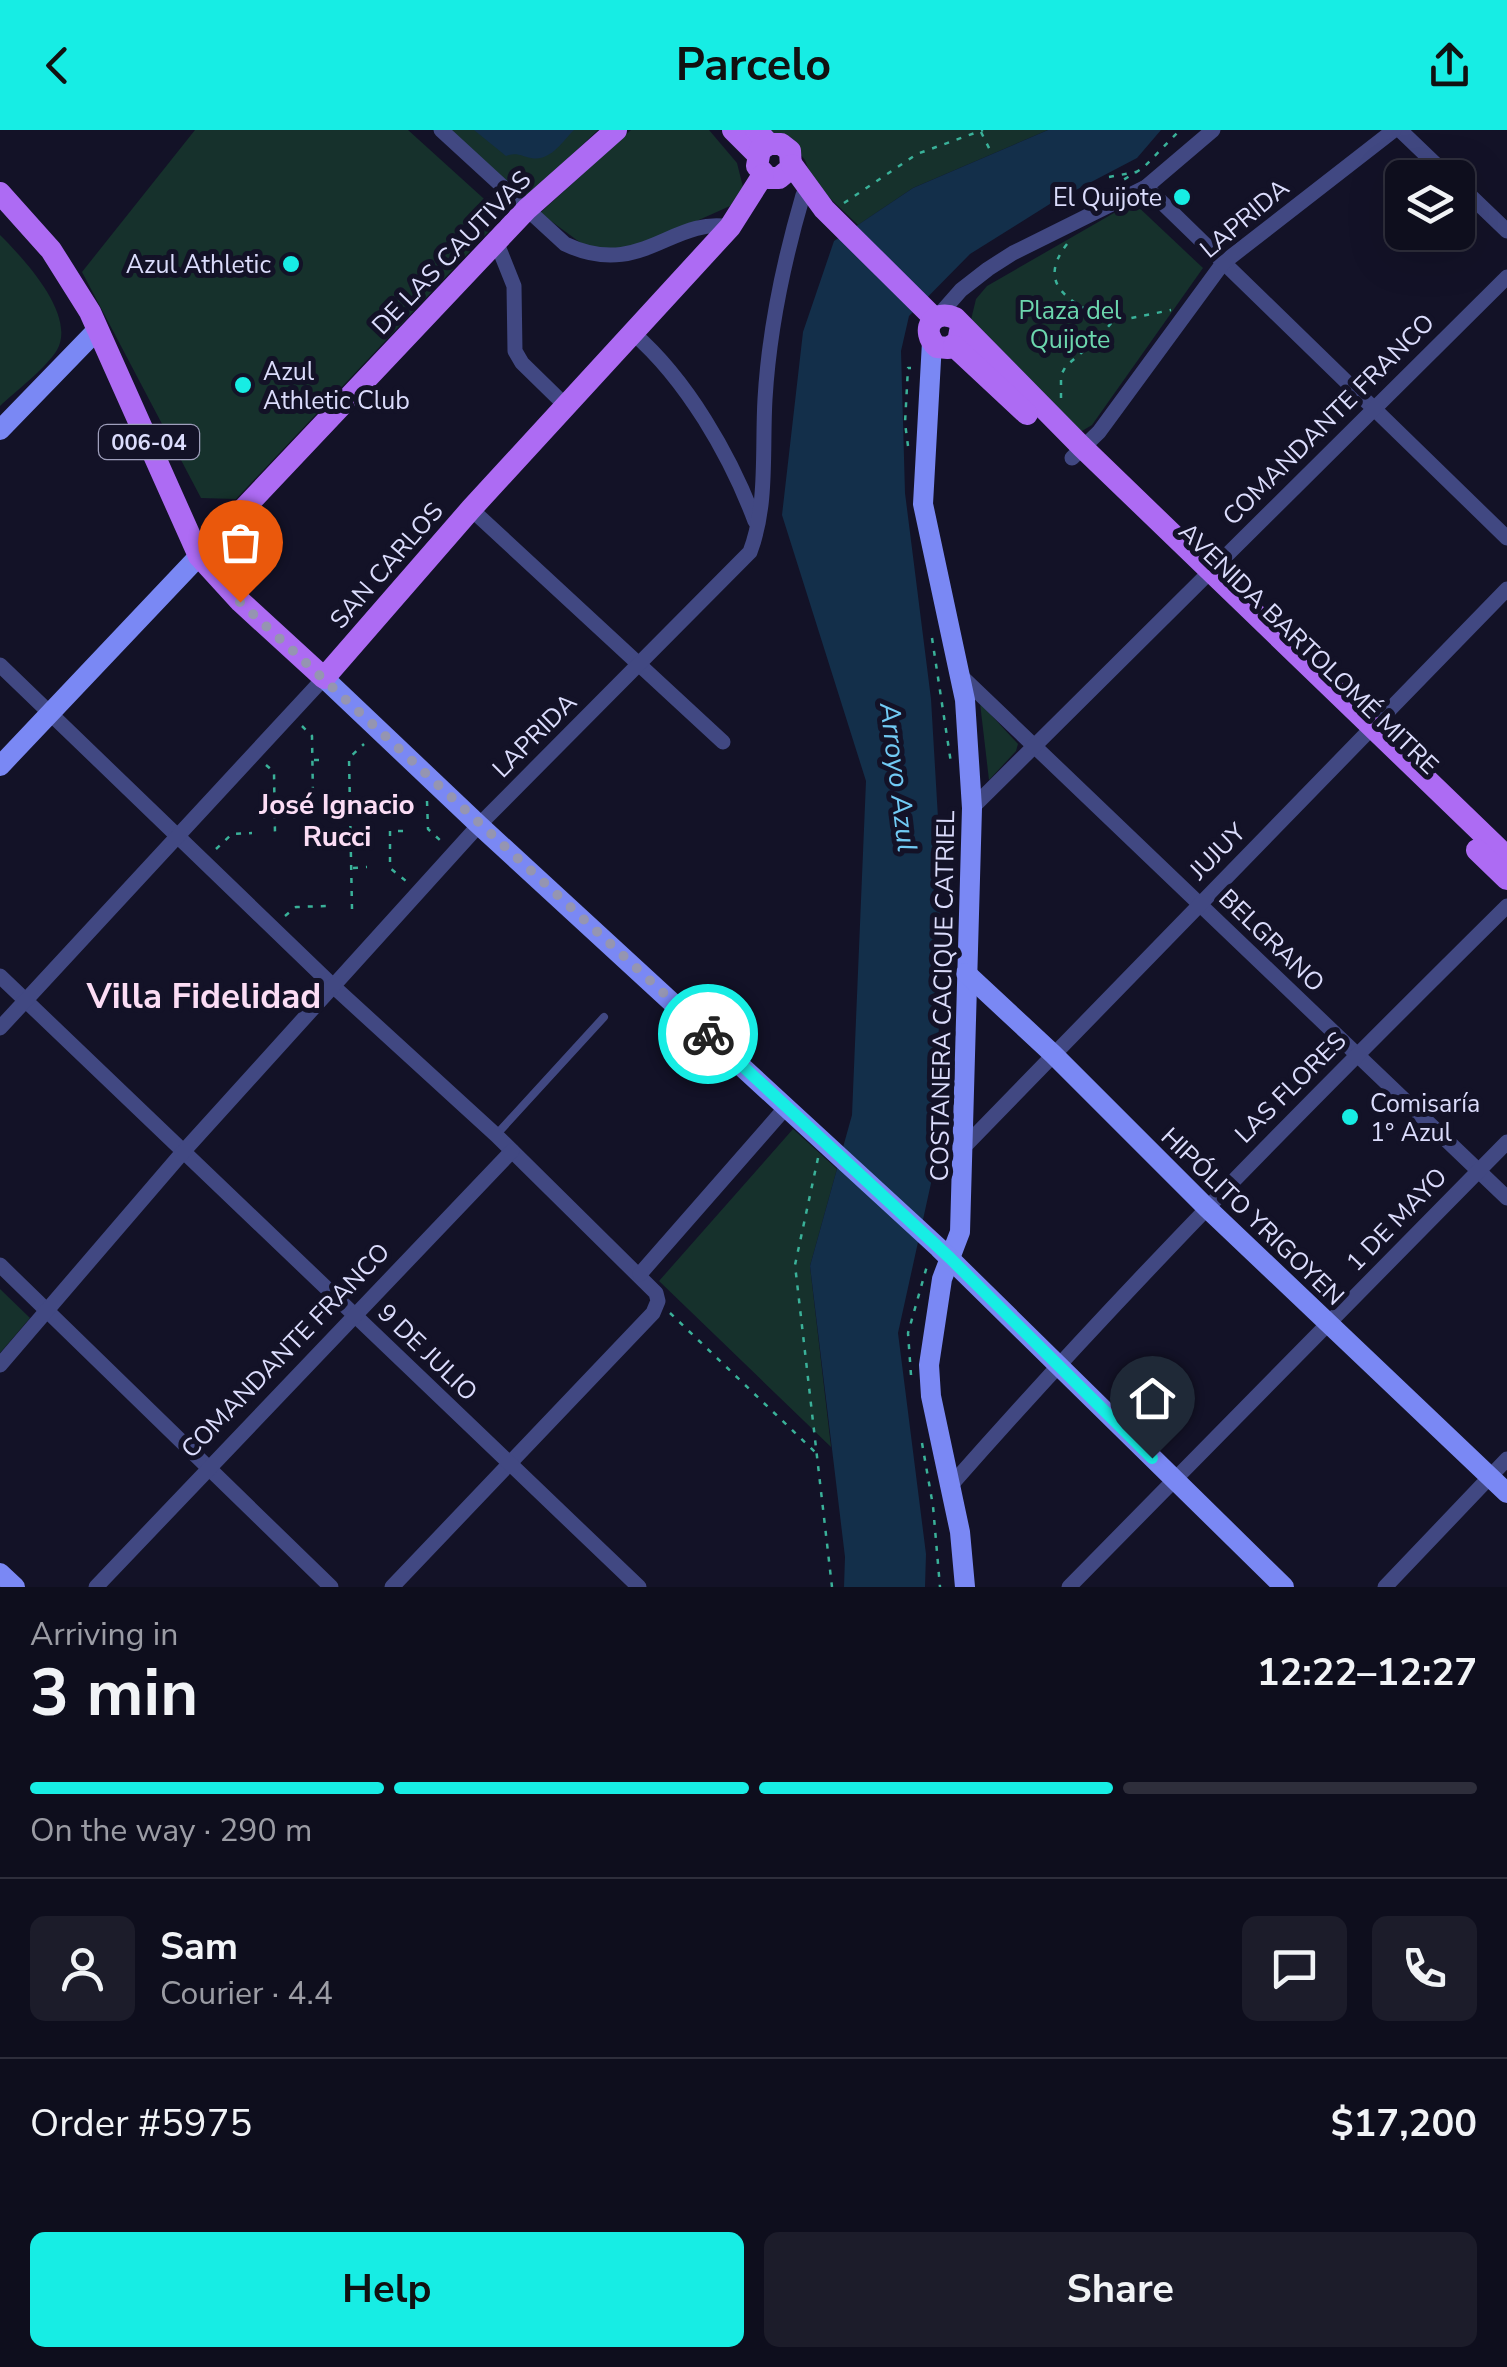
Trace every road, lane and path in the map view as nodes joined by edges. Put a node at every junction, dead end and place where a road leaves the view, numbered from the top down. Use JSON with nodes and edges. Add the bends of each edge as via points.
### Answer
{"nodes":[{"id":1,"x":441,"y":130,"type":"edge"},
{"id":2,"x":616,"y":130,"type":"edge"},
{"id":3,"x":733,"y":130,"type":"edge"},
{"id":4,"x":982,"y":130,"type":"edge"},
{"id":5,"x":1212,"y":130,"type":"edge"},
{"id":6,"x":1397,"y":130,"type":"edge"},
{"id":7,"x":990,"y":150,"type":"dead end"},
{"id":8,"x":769,"y":158,"type":"edge"},
{"id":9,"x":1430,"y":160,"type":"edge"},
{"id":10,"x":1109,"y":177,"type":"dead end"},
{"id":11,"x":1142,"y":180,"type":"junction"},
{"id":12,"x":0,"y":193,"type":"edge"},
{"id":13,"x":803,"y":194,"type":"junction"},
{"id":14,"x":1475,"y":200,"type":"edge"},
{"id":15,"x":824,"y":209,"type":"junction"},
{"id":16,"x":527,"y":210,"type":"junction"},
{"id":17,"x":1074,"y":223,"type":"junction"},
{"id":18,"x":730,"y":227,"type":"junction"},
{"id":19,"x":1507,"y":231,"type":"edge"},
{"id":20,"x":496,"y":242,"type":"junction"},
{"id":21,"x":1223,"y":262,"type":"junction"},
{"id":22,"x":1507,"y":277,"type":"edge"},
{"id":23,"x":1190,"y":308,"type":"junction"},
{"id":24,"x":1112,"y":322,"type":"junction"},
{"id":25,"x":943,"y":326,"type":"junction"},
{"id":26,"x":98,"y":329,"type":"junction"},
{"id":27,"x":633,"y":332,"type":"junction"},
{"id":28,"x":932,"y":373,"type":"junction"},
{"id":29,"x":566,"y":406,"type":"junction"},
{"id":30,"x":1374,"y":408,"type":"junction"},
{"id":31,"x":1064,"y":429,"type":"junction"},
{"id":32,"x":0,"y":430,"type":"edge"},
{"id":33,"x":1077,"y":452,"type":"junction"},
{"id":34,"x":909,"y":460,"type":"dead end"},
{"id":35,"x":471,"y":509,"type":"junction"},
{"id":36,"x":758,"y":530,"type":"junction"},
{"id":37,"x":1507,"y":538,"type":"edge"},
{"id":38,"x":199,"y":556,"type":"junction"},
{"id":39,"x":1205,"y":576,"type":"junction"},
{"id":40,"x":1507,"y":589,"type":"edge"},
{"id":41,"x":932,"y":633,"type":"dead end"},
{"id":42,"x":0,"y":665,"type":"edge"},
{"id":43,"x":638,"y":666,"type":"junction"},
{"id":44,"x":960,"y":675,"type":"junction"},
{"id":45,"x":324,"y":678,"type":"junction"},
{"id":46,"x":52,"y":713,"type":"junction"},
{"id":47,"x":290,"y":715,"type":"junction"},
{"id":48,"x":380,"y":729,"type":"junction"},
{"id":49,"x":1369,"y":734,"type":"junction"},
{"id":50,"x":723,"y":742,"type":"dead end"},
{"id":51,"x":1037,"y":746,"type":"junction"},
{"id":52,"x":253,"y":754,"type":"junction"},
{"id":53,"x":313,"y":760,"type":"junction"},
{"id":54,"x":327,"y":760,"type":"dead end"},
{"id":55,"x":0,"y":766,"type":"edge"},
{"id":56,"x":952,"y":772,"type":"dead end"},
{"id":57,"x":431,"y":778,"type":"junction"},
{"id":58,"x":274,"y":798,"type":"junction"},
{"id":59,"x":290,"y":798,"type":"dead end"},
{"id":60,"x":313,"y":799,"type":"dead end"},
{"id":61,"x":972,"y":808,"type":"junction"},
{"id":62,"x":479,"y":826,"type":"junction"},
{"id":63,"x":403,"y":831,"type":"dead end"},
{"id":64,"x":252,"y":833,"type":"dead end"},
{"id":65,"x":275,"y":834,"type":"dead end"},
{"id":66,"x":178,"y":835,"type":"junction"},
{"id":67,"x":454,"y":853,"type":"junction"},
{"id":68,"x":1507,"y":857,"type":"edge"},
{"id":69,"x":204,"y":860,"type":"junction"},
{"id":70,"x":367,"y":867,"type":"dead end"},
{"id":71,"x":351,"y":868,"type":"junction"},
{"id":72,"x":1507,"y":878,"type":"edge"},
{"id":73,"x":419,"y":892,"type":"junction"},
{"id":74,"x":1199,"y":905,"type":"junction"},
{"id":75,"x":327,"y":906,"type":"dead end"},
{"id":76,"x":1507,"y":906,"type":"edge"},
{"id":77,"x":352,"y":909,"type":"dead end"},
{"id":78,"x":272,"y":928,"type":"junction"},
{"id":79,"x":966,"y":973,"type":"junction"},
{"id":80,"x":0,"y":976,"type":"edge"},
{"id":81,"x":333,"y":986,"type":"junction"},
{"id":82,"x":26,"y":1000,"type":"junction"},
{"id":83,"x":604,"y":1016,"type":"dead end"},
{"id":84,"x":0,"y":1028,"type":"edge"},
{"id":85,"x":1053,"y":1054,"type":"junction"},
{"id":86,"x":1356,"y":1055,"type":"junction"},
{"id":87,"x":787,"y":1106,"type":"junction"},
{"id":88,"x":496,"y":1136,"type":"junction"},
{"id":89,"x":822,"y":1138,"type":"junction"},
{"id":90,"x":1507,"y":1142,"type":"edge"},
{"id":91,"x":963,"y":1148,"type":"junction"},
{"id":92,"x":512,"y":1150,"type":"junction"},
{"id":93,"x":183,"y":1152,"type":"junction"},
{"id":94,"x":1478,"y":1170,"type":"junction"},
{"id":95,"x":1507,"y":1198,"type":"edge"},
{"id":96,"x":1206,"y":1208,"type":"junction"},
{"id":97,"x":944,"y":1253,"type":"junction"},
{"id":98,"x":0,"y":1265,"type":"edge"},
{"id":99,"x":640,"y":1274,"type":"junction"},
{"id":100,"x":658,"y":1302,"type":"junction"},
{"id":101,"x":47,"y":1310,"type":"junction"},
{"id":102,"x":353,"y":1315,"type":"junction"},
{"id":103,"x":1330,"y":1324,"type":"junction"},
{"id":104,"x":1058,"y":1364,"type":"junction"},
{"id":105,"x":0,"y":1365,"type":"edge"},
{"id":106,"x":911,"y":1373,"type":"dead end"},
{"id":107,"x":919,"y":1428,"type":"dead end"},
{"id":108,"x":817,"y":1454,"type":"junction"},
{"id":109,"x":1507,"y":1459,"type":"edge"},
{"id":110,"x":510,"y":1464,"type":"junction"},
{"id":111,"x":207,"y":1468,"type":"junction"},
{"id":112,"x":1490,"y":1476,"type":"junction"},
{"id":113,"x":1176,"y":1482,"type":"junction"},
{"id":114,"x":952,"y":1484,"type":"junction"},
{"id":115,"x":1507,"y":1493,"type":"edge"},
{"id":116,"x":0,"y":1573,"type":"edge"},
{"id":117,"x":14,"y":1587,"type":"edge"},
{"id":118,"x":96,"y":1587,"type":"edge"},
{"id":119,"x":331,"y":1587,"type":"edge"},
{"id":120,"x":392,"y":1587,"type":"edge"},
{"id":121,"x":639,"y":1587,"type":"edge"},
{"id":122,"x":832,"y":1587,"type":"edge"},
{"id":123,"x":940,"y":1587,"type":"edge"},
{"id":124,"x":965,"y":1587,"type":"edge"},
{"id":125,"x":1069,"y":1587,"type":"edge"},
{"id":126,"x":1284,"y":1587,"type":"edge"},
{"id":127,"x":1385,"y":1587,"type":"edge"}],
"edges":[{"from":1,"to":16,"type":"street"},
{"from":2,"to":16,"type":"main road","name":"DE LAS CAUTIVAS"},
{"from":3,"to":8,"type":"main road"},
{"from":4,"to":7,"type":"path"},
{"from":4,"to":15,"type":"path","via":[[917,154],[846,202]]},
{"from":5,"to":11,"type":"street","name":"COSTANERA CACIQUE CATRIEL"},
{"from":6,"to":9,"type":"street"},
{"from":6,"to":21,"type":"street","name":"LAPRIDA"},
{"from":8,"to":13,"type":"main road"},
{"from":8,"to":15,"type":"main road"},
{"from":8,"to":18,"type":"main road","name":"SAN CARLOS"},
{"from":10,"to":11,"type":"path"},
{"from":11,"to":17,"type":"street","name":"COSTANERA CACIQUE CATRIEL"},
{"from":11,"to":21,"type":"street"},
{"from":12,"to":26,"type":"main road","number":"006-04","via":[[51,250]]},
{"from":13,"to":15,"type":"main road"},
{"from":13,"to":36,"type":"street","via":[[788,246],[765,394]]},
{"from":14,"to":19,"type":"street"},
{"from":15,"to":25,"type":"main road"},
{"from":16,"to":18,"type":"street","via":[[566,244],[605,255],[636,253],[707,224]]},
{"from":16,"to":20,"type":"main road","name":"DE LAS CAUTIVAS"},
{"from":17,"to":24,"type":"path","via":[[1058,255],[1055,280],[1064,296]]},
{"from":17,"to":25,"type":"street","name":"COSTANERA CACIQUE CATRIEL","via":[[988,269]]},
{"from":18,"to":27,"type":"main road","name":"SAN CARLOS"},
{"from":20,"to":29,"type":"street","via":[[514,286],[515,350]]},
{"from":20,"to":38,"type":"main road","name":"DE LAS CAUTIVAS"},
{"from":21,"to":23,"type":"street","name":"LAPRIDA"},
{"from":21,"to":30,"type":"street"},
{"from":22,"to":30,"type":"street","name":"COMANDANTE FRANCO"},
{"from":23,"to":24,"type":"path"},
{"from":23,"to":33,"type":"street","name":"LAPRIDA"},
{"from":24,"to":31,"type":"path","via":[[1061,376]]},
{"from":25,"to":28,"type":"street","name":"COSTANERA CACIQUE CATRIEL"},
{"from":25,"to":31,"type":"main road"},
{"from":25,"to":33,"type":"main road"},
{"from":26,"to":32,"type":"street"},
{"from":26,"to":38,"type":"main road","number":"006-04"},
{"from":27,"to":29,"type":"main road","name":"SAN CARLOS"},
{"from":27,"to":36,"type":"street","via":[[661,357],[736,472]]},
{"from":28,"to":34,"type":"path","via":[[908,368]]},
{"from":28,"to":44,"type":"street","name":"COSTANERA CACIQUE CATRIEL","via":[[923,504]]},
{"from":29,"to":35,"type":"main road","name":"SAN CARLOS"},
{"from":30,"to":37,"type":"street"},
{"from":30,"to":39,"type":"street","name":"COMANDANTE FRANCO"},
{"from":31,"to":33,"type":"main road"},
{"from":33,"to":39,"type":"main road","name":"AVENIDA BARTOLOMÉ MITRE"},
{"from":35,"to":43,"type":"street"},
{"from":35,"to":45,"type":"main road","name":"SAN CARLOS"},
{"from":36,"to":43,"type":"street","name":"LAPRIDA","via":[[750,552]]},
{"from":38,"to":45,"type":"main road"},
{"from":38,"to":46,"type":"street","name":"DE LAS CAUTIVAS"},
{"from":39,"to":49,"type":"main road","name":"AVENIDA BARTOLOMÉ MITRE"},
{"from":39,"to":51,"type":"street","name":"COMANDANTE FRANCO"},
{"from":40,"to":49,"type":"street","name":"JUJUY"},
{"from":41,"to":56,"type":"path"},
{"from":42,"to":46,"type":"street"},
{"from":43,"to":50,"type":"street"},
{"from":43,"to":62,"type":"street","name":"LAPRIDA"},
{"from":44,"to":51,"type":"street","name":"BELGRANO"},
{"from":44,"to":61,"type":"street","name":"COSTANERA CACIQUE CATRIEL"},
{"from":45,"to":47,"type":"street","name":"SAN CARLOS"},
{"from":45,"to":48,"type":"street"},
{"from":46,"to":55,"type":"street","name":"DE LAS CAUTIVAS"},
{"from":46,"to":66,"type":"street"},
{"from":47,"to":52,"type":"street","name":"SAN CARLOS"},
{"from":47,"to":53,"type":"path","via":[[312,736]]},
{"from":48,"to":57,"type":"street"},
{"from":48,"to":71,"type":"path","via":[[350,758]]},
{"from":49,"to":68,"type":"main road","name":"AVENIDA BARTOLOMÉ MITRE"},
{"from":49,"to":72,"type":"main road","name":"AVENIDA BARTOLOMÉ MITRE"},
{"from":49,"to":74,"type":"street","name":"JUJUY"},
{"from":51,"to":61,"type":"street","name":"COMANDANTE FRANCO"},
{"from":51,"to":74,"type":"street","name":"BELGRANO"},
{"from":52,"to":58,"type":"path","via":[[274,772]]},
{"from":52,"to":66,"type":"street","name":"SAN CARLOS"},
{"from":53,"to":54,"type":"path"},
{"from":53,"to":60,"type":"path"},
{"from":57,"to":62,"type":"street"},
{"from":57,"to":67,"type":"path","via":[[428,829]]},
{"from":58,"to":59,"type":"path"},
{"from":58,"to":65,"type":"path"},
{"from":61,"to":79,"type":"street","name":"COSTANERA CACIQUE CATRIEL"},
{"from":62,"to":67,"type":"street","name":"LAPRIDA"},
{"from":62,"to":87,"type":"street"},
{"from":63,"to":73,"type":"path","via":[[390,831],[390,868]]},
{"from":64,"to":69,"type":"path","via":[[232,834]]},
{"from":66,"to":69,"type":"street"},
{"from":66,"to":82,"type":"street","name":"SAN CARLOS"},
{"from":67,"to":73,"type":"street","name":"LAPRIDA"},
{"from":69,"to":78,"type":"street"},
{"from":70,"to":71,"type":"path"},
{"from":71,"to":77,"type":"path"},
{"from":73,"to":81,"type":"street","name":"LAPRIDA"},
{"from":74,"to":85,"type":"street","name":"JUJUY"},
{"from":74,"to":86,"type":"street","name":"BELGRANO"},
{"from":75,"to":78,"type":"path","via":[[296,907]]},
{"from":76,"to":86,"type":"street","name":"LAS FLORES"},
{"from":78,"to":81,"type":"street"},
{"from":79,"to":85,"type":"street","name":"HIPÓLITO YRIGOYEN"},
{"from":79,"to":91,"type":"street","name":"COSTANERA CACIQUE CATRIEL"},
{"from":80,"to":82,"type":"street","name":"9 DE JULIO"},
{"from":81,"to":88,"type":"street"},
{"from":81,"to":93,"type":"street","name":"LAPRIDA"},
{"from":82,"to":84,"type":"street","name":"SAN CARLOS"},
{"from":82,"to":93,"type":"street","name":"9 DE JULIO"},
{"from":83,"to":88,"type":"lane"},
{"from":85,"to":91,"type":"street","name":"JUJUY"},
{"from":85,"to":96,"type":"street","name":"HIPÓLITO YRIGOYEN"},
{"from":86,"to":94,"type":"street","name":"BELGRANO"},
{"from":86,"to":96,"type":"street","name":"LAS FLORES"},
{"from":87,"to":89,"type":"street"},
{"from":87,"to":99,"type":"street"},
{"from":88,"to":92,"type":"street"},
{"from":89,"to":97,"type":"street"},
{"from":89,"to":108,"type":"path","via":[[796,1264]]},
{"from":90,"to":94,"type":"street","name":"1 DE MAYO"},
{"from":91,"to":97,"type":"street","name":"COSTANERA CACIQUE CATRIEL","via":[[960,1232]]},
{"from":92,"to":99,"type":"street"},
{"from":92,"to":102,"type":"street","name":"COMANDANTE FRANCO"},
{"from":93,"to":101,"type":"street","name":"LAPRIDA"},
{"from":93,"to":102,"type":"street","name":"9 DE JULIO"},
{"from":94,"to":95,"type":"street","name":"BELGRANO"},
{"from":94,"to":103,"type":"street","name":"1 DE MAYO"},
{"from":96,"to":103,"type":"street","name":"HIPÓLITO YRIGOYEN"},
{"from":96,"to":104,"type":"street","name":"LAS FLORES"},
{"from":97,"to":104,"type":"street"},
{"from":97,"to":106,"type":"path","via":[[918,1290],[908,1333]]},
{"from":97,"to":114,"type":"street","name":"COSTANERA CACIQUE CATRIEL","via":[[929,1365]]},
{"from":98,"to":101,"type":"street"},
{"from":99,"to":100,"type":"street"},
{"from":100,"to":108,"type":"path"},
{"from":100,"to":110,"type":"street"},
{"from":101,"to":105,"type":"street","name":"LAPRIDA"},
{"from":101,"to":111,"type":"street"},
{"from":102,"to":110,"type":"street","name":"9 DE JULIO"},
{"from":102,"to":111,"type":"street","name":"COMANDANTE FRANCO"},
{"from":103,"to":112,"type":"street","name":"HIPÓLITO YRIGOYEN"},
{"from":103,"to":113,"type":"street","name":"1 DE MAYO"},
{"from":104,"to":113,"type":"street"},
{"from":104,"to":114,"type":"street","name":"LAS FLORES"},
{"from":107,"to":123,"type":"path"},
{"from":108,"to":122,"type":"path"},
{"from":109,"to":112,"type":"street"},
{"from":110,"to":120,"type":"street"},
{"from":110,"to":121,"type":"street","name":"9 DE JULIO"},
{"from":111,"to":118,"type":"street","name":"COMANDANTE FRANCO"},
{"from":111,"to":119,"type":"street"},
{"from":112,"to":115,"type":"street","name":"HIPÓLITO YRIGOYEN"},
{"from":112,"to":127,"type":"street"},
{"from":113,"to":125,"type":"street","name":"1 DE MAYO"},
{"from":113,"to":126,"type":"street"},
{"from":114,"to":124,"type":"street","name":"COSTANERA CACIQUE CATRIEL"},
{"from":116,"to":117,"type":"street"}]}
